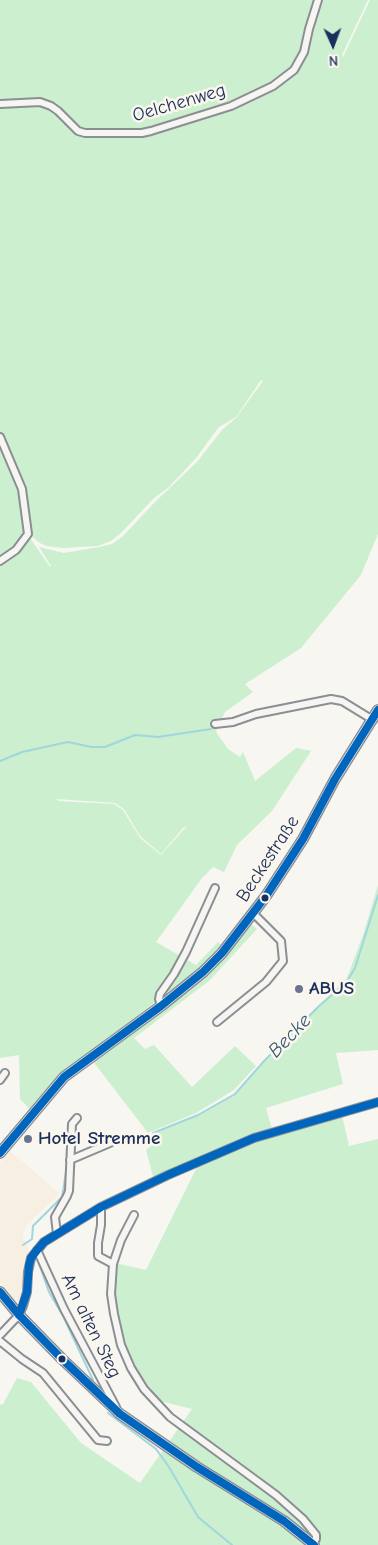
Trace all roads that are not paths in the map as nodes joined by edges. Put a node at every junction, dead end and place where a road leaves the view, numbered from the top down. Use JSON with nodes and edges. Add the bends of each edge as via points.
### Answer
{"nodes":[{"id":1,"x":318,"y":0,"type":"edge"},
{"id":2,"x":0,"y":104,"type":"edge"},
{"id":3,"x":0,"y":437,"type":"edge"},
{"id":4,"x":0,"y":561,"type":"edge"},
{"id":5,"x":378,"y":710,"type":"edge"},
{"id":6,"x":373,"y":720,"type":"junction"},
{"id":7,"x":216,"y":724,"type":"dead end"},
{"id":8,"x":215,"y":888,"type":"dead end"},
{"id":9,"x":253,"y":913,"type":"junction"},
{"id":10,"x":161,"y":1006,"type":"junction"},
{"id":11,"x":217,"y":1022,"type":"dead end"},
{"id":12,"x":5,"y":1073,"type":"dead end"},
{"id":13,"x":0,"y":1080,"type":"edge"},
{"id":14,"x":378,"y":1102,"type":"edge"},
{"id":15,"x":76,"y":1118,"type":"dead end"},
{"id":16,"x":110,"y":1143,"type":"dead end"},
{"id":17,"x":0,"y":1152,"type":"edge"},
{"id":18,"x":70,"y":1160,"type":"junction"},
{"id":19,"x":101,"y":1207,"type":"junction"},
{"id":20,"x":134,"y":1215,"type":"dead end"},
{"id":21,"x":57,"y":1234,"type":"junction"},
{"id":22,"x":37,"y":1250,"type":"junction"},
{"id":23,"x":113,"y":1264,"type":"junction"},
{"id":24,"x":0,"y":1292,"type":"edge"},
{"id":25,"x":19,"y":1314,"type":"junction"},
{"id":26,"x":0,"y":1335,"type":"edge"},
{"id":27,"x":0,"y":1341,"type":"edge"},
{"id":28,"x":120,"y":1414,"type":"junction"},
{"id":29,"x":107,"y":1441,"type":"dead end"},
{"id":30,"x":314,"y":1544,"type":"edge"}],
"edges":[{"from":1,"to":2,"type":"street","name":"Oelchenweg","via":[[304,52],[294,70],[273,86],[231,106],[151,131],[117,134],[78,131],[58,111],[40,102]]},
{"from":3,"to":4,"type":"street","via":[[22,488],[28,534],[16,550]]},
{"from":5,"to":6,"type":"main road","name":"Beckestraße"},
{"from":6,"to":7,"type":"street","via":[[342,701],[331,699]]},
{"from":6,"to":9,"type":"main road","name":"Beckestraße","via":[[303,839]]},
{"from":8,"to":10,"type":"street","name":"Beckestraße","via":[[186,952],[160,994]]},
{"from":9,"to":10,"type":"main road","name":"Beckestraße","via":[[216,959]]},
{"from":9,"to":11,"type":"street","via":[[282,941],[284,961],[266,982]]},
{"from":10,"to":17,"type":"main road","name":"Beckestraße","via":[[64,1077]]},
{"from":12,"to":13,"type":"street"},
{"from":14,"to":19,"type":"street","via":[[254,1138]]},
{"from":15,"to":18,"type":"street","via":[[72,1124]]},
{"from":16,"to":18,"type":"street"},
{"from":18,"to":21,"type":"street","via":[[67,1196],[55,1217]]},
{"from":19,"to":21,"type":"street"},
{"from":19,"to":23,"type":"street","via":[[98,1256]]},
{"from":20,"to":23,"type":"street"},
{"from":21,"to":22,"type":"street"},
{"from":22,"to":25,"type":"street","via":[[29,1265],[27,1292]]},
{"from":22,"to":28,"type":"street","name":"Am alten Steg"},
{"from":23,"to":30,"type":"street","via":[[111,1294],[114,1314],[126,1358],[144,1389],[170,1417],[276,1495],[303,1519],[316,1535]]},
{"from":24,"to":25,"type":"main road"},
{"from":25,"to":26,"type":"street"},
{"from":25,"to":28,"type":"main road"},
{"from":27,"to":29,"type":"street","via":[[43,1373],[98,1440]]},
{"from":28,"to":30,"type":"main road"}]}
